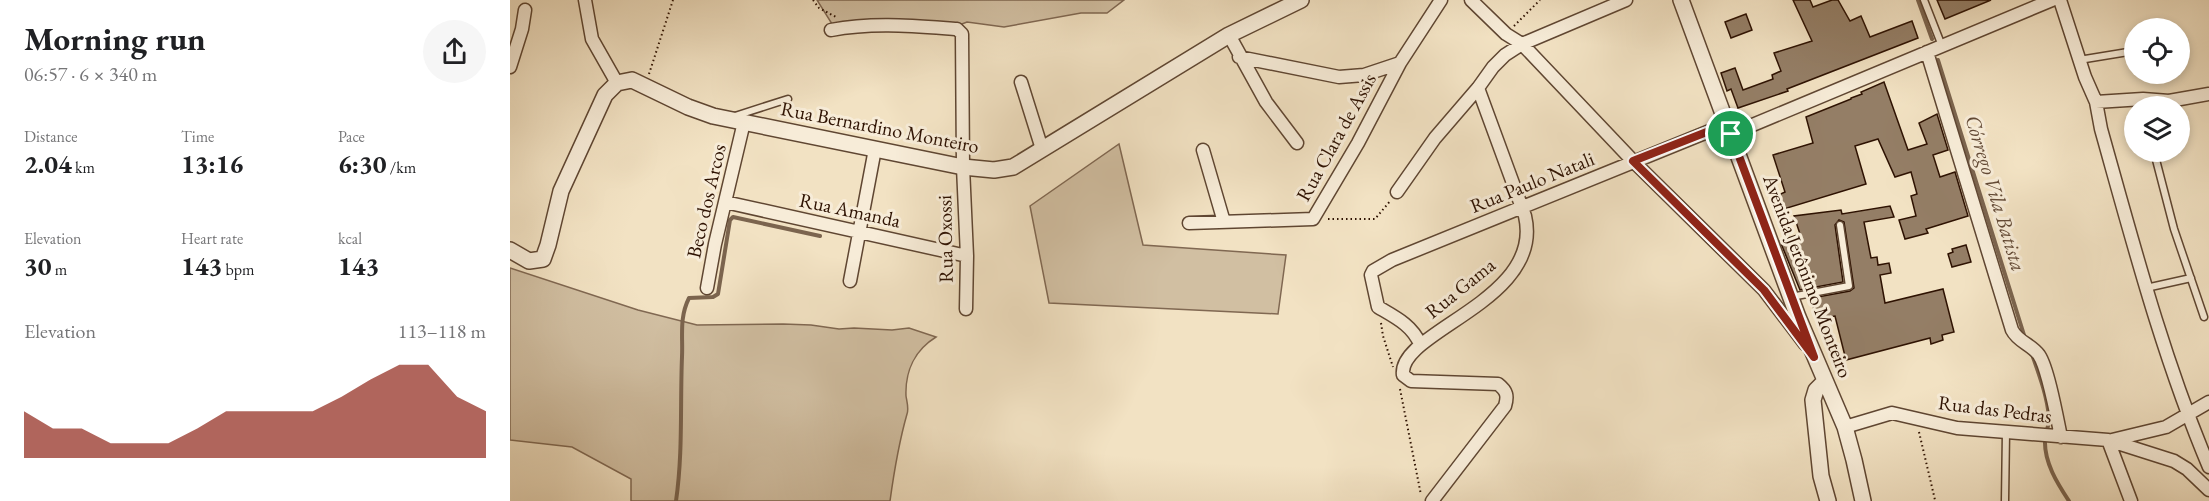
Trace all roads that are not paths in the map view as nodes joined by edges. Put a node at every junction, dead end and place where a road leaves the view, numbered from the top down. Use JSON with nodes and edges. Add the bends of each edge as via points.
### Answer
{"nodes":[{"id":1,"x":585,"y":0,"type":"edge"},
{"id":2,"x":1301,"y":0,"type":"edge"},
{"id":3,"x":1441,"y":0,"type":"edge"},
{"id":4,"x":1471,"y":0,"type":"edge"},
{"id":5,"x":1626,"y":0,"type":"edge"},
{"id":6,"x":1681,"y":0,"type":"edge"},
{"id":7,"x":1924,"y":0,"type":"edge"},
{"id":8,"x":2052,"y":0,"type":"edge"},
{"id":9,"x":2060,"y":0,"type":"edge"},
{"id":10,"x":525,"y":10,"type":"dead end"},
{"id":11,"x":831,"y":30,"type":"dead end"},
{"id":12,"x":1229,"y":35,"type":"junction"},
{"id":13,"x":1522,"y":44,"type":"junction"},
{"id":14,"x":1942,"y":46,"type":"junction"},
{"id":15,"x":1927,"y":52,"type":"junction"},
{"id":16,"x":2124,"y":53,"type":"edge"},
{"id":17,"x":1239,"y":57,"type":"junction"},
{"id":18,"x":2079,"y":60,"type":"junction"},
{"id":19,"x":1400,"y":63,"type":"junction"},
{"id":20,"x":510,"y":67,"type":"edge"},
{"id":21,"x":1021,"y":82,"type":"dead end"},
{"id":22,"x":617,"y":83,"type":"junction"},
{"id":23,"x":1478,"y":88,"type":"junction"},
{"id":24,"x":2209,"y":94,"type":"edge"},
{"id":25,"x":2190,"y":97,"type":"edge"},
{"id":26,"x":788,"y":99,"type":"dead end"},
{"id":27,"x":2096,"y":102,"type":"junction"},
{"id":28,"x":2124,"y":103,"type":"edge"},
{"id":29,"x":736,"y":120,"type":"junction"},
{"id":30,"x":1729,"y":129,"type":"junction"},
{"id":31,"x":1297,"y":143,"type":"dead end"},
{"id":32,"x":875,"y":149,"type":"junction"},
{"id":33,"x":1042,"y":149,"type":"junction"},
{"id":34,"x":1203,"y":150,"type":"dead end"},
{"id":35,"x":1633,"y":161,"type":"junction"},
{"id":36,"x":2157,"y":162,"type":"edge"},
{"id":37,"x":963,"y":167,"type":"junction"},
{"id":38,"x":1397,"y":192,"type":"road end"},
{"id":39,"x":725,"y":202,"type":"junction"},
{"id":40,"x":1522,"y":207,"type":"junction"},
{"id":41,"x":1224,"y":222,"type":"junction"},
{"id":42,"x":1189,"y":224,"type":"dead end"},
{"id":43,"x":1840,"y":225,"type":"dead end"},
{"id":44,"x":860,"y":232,"type":"junction"},
{"id":45,"x":510,"y":250,"type":"edge"},
{"id":46,"x":967,"y":256,"type":"junction"},
{"id":47,"x":2191,"y":278,"type":"junction"},
{"id":48,"x":850,"y":281,"type":"dead end"},
{"id":49,"x":707,"y":288,"type":"dead end"},
{"id":50,"x":2145,"y":288,"type":"junction"},
{"id":51,"x":1791,"y":297,"type":"junction"},
{"id":52,"x":1378,"y":307,"type":"joint"},
{"id":53,"x":966,"y":309,"type":"dead end"},
{"id":54,"x":2204,"y":317,"type":"dead end"},
{"id":55,"x":1420,"y":344,"type":"junction"},
{"id":56,"x":1814,"y":357,"type":"junction"},
{"id":57,"x":1825,"y":381,"type":"junction"},
{"id":58,"x":2209,"y":402,"type":"edge"},
{"id":59,"x":2186,"y":414,"type":"junction"},
{"id":60,"x":1845,"y":427,"type":"junction"},
{"id":61,"x":2006,"y":432,"type":"junction"},
{"id":62,"x":2050,"y":436,"type":"junction"},
{"id":63,"x":2108,"y":440,"type":"junction"},
{"id":64,"x":2209,"y":467,"type":"edge"},
{"id":65,"x":2209,"y":490,"type":"edge"},
{"id":66,"x":1432,"y":501,"type":"edge"},
{"id":67,"x":1828,"y":501,"type":"edge"},
{"id":68,"x":1863,"y":501,"type":"edge"},
{"id":69,"x":2005,"y":501,"type":"edge"},
{"id":70,"x":2131,"y":501,"type":"edge"}],
"edges":[{"from":1,"to":22,"type":"street","via":[[592,39]]},
{"from":2,"to":12,"type":"street","name":"Rua Bernardino Monteiro"},
{"from":3,"to":19,"type":"street","name":"Rua Clara de Assis"},
{"from":4,"to":13,"type":"street"},
{"from":5,"to":13,"type":"street"},
{"from":6,"to":30,"type":"street","name":"Avenida Jerônimo Monteiro"},
{"from":7,"to":14,"type":"lane"},
{"from":8,"to":14,"type":"street","name":"Rua Paulo Natali"},
{"from":9,"to":18,"type":"street"},
{"from":10,"to":20,"type":"street"},
{"from":11,"to":37,"type":"street","name":"Rua Oxossi","via":[[900,25],[960,31]]},
{"from":12,"to":17,"type":"street"},
{"from":12,"to":33,"type":"street","name":"Rua Bernardino Monteiro"},
{"from":13,"to":23,"type":"street","via":[[1493,67]]},
{"from":13,"to":35,"type":"street"},
{"from":14,"to":15,"type":"street","name":"Rua Paulo Natali"},
{"from":15,"to":30,"type":"street","name":"Rua Paulo Natali"},
{"from":15,"to":62,"type":"street","via":[[2012,330],[2042,360]]},
{"from":16,"to":18,"type":"lane"},
{"from":17,"to":19,"type":"street","via":[[1339,77],[1364,75]]},
{"from":17,"to":31,"type":"street"},
{"from":18,"to":27,"type":"street"},
{"from":19,"to":41,"type":"street","name":"Rua Clara de Assis","via":[[1313,219]]},
{"from":21,"to":33,"type":"street"},
{"from":22,"to":29,"type":"street","name":"Rua Bernardino Monteiro","via":[[632,80],[688,107]]},
{"from":22,"to":45,"type":"street","via":[[605,95],[561,191],[543,259],[524,259]]},
{"from":23,"to":38,"type":"street","via":[[1435,138]]},
{"from":23,"to":40,"type":"street","name":"Rua Gama"},
{"from":24,"to":25,"type":"street"},
{"from":26,"to":29,"type":"lane"},
{"from":27,"to":28,"type":"street"},
{"from":27,"to":50,"type":"street"},
{"from":29,"to":32,"type":"street","name":"Rua Bernardino Monteiro"},
{"from":29,"to":39,"type":"street","name":"Beco dos Arcos"},
{"from":30,"to":35,"type":"street","name":"Rua Paulo Natali"},
{"from":30,"to":51,"type":"street","name":"Avenida Jerônimo Monteiro"},
{"from":32,"to":37,"type":"street","name":"Rua Bernardino Monteiro"},
{"from":32,"to":44,"type":"street"},
{"from":33,"to":37,"type":"street","name":"Rua Bernardino Monteiro","via":[[1013,166],[994,170]]},
{"from":34,"to":41,"type":"street"},
{"from":35,"to":40,"type":"street","name":"Rua Paulo Natali"},
{"from":35,"to":56,"type":"street","via":[[1764,290]]},
{"from":36,"to":47,"type":"lane"},
{"from":37,"to":46,"type":"street","name":"Rua Oxossi"},
{"from":39,"to":44,"type":"street","name":"Rua Amanda"},
{"from":39,"to":49,"type":"street","name":"Beco dos Arcos"},
{"from":40,"to":52,"type":"street","name":"Rua Paulo Natali","via":[[1373,271]]},
{"from":40,"to":55,"type":"street","name":"Rua Gama","via":[[1527,235],[1518,265],[1506,281],[1465,315]]},
{"from":41,"to":42,"type":"street","name":"Rua Clara de Assis"},
{"from":43,"to":51,"type":"lane","via":[[1850,286]]},
{"from":44,"to":46,"type":"street","name":"Rua Amanda"},
{"from":44,"to":48,"type":"street"},
{"from":46,"to":53,"type":"street","name":"Rua Oxossi"},
{"from":47,"to":50,"type":"lane"},
{"from":47,"to":54,"type":"lane"},
{"from":50,"to":59,"type":"street"},
{"from":51,"to":56,"type":"street","name":"Avenida Jerônimo Monteiro"},
{"from":52,"to":55,"type":"street","name":"Rua Gama","via":[[1404,322]]},
{"from":55,"to":66,"type":"street","via":[[1405,364],[1405,378],[1498,384],[1508,397]]},
{"from":56,"to":57,"type":"street","name":"Avenida Jerônimo Monteiro"},
{"from":57,"to":60,"type":"street","name":"Avenida Jerônimo Monteiro"},
{"from":57,"to":67,"type":"street","via":[[1813,400],[1821,476]]},
{"from":58,"to":59,"type":"street","name":"Rua das Pedras"},
{"from":59,"to":63,"type":"street","name":"Rua das Pedras","via":[[2166,427]]},
{"from":59,"to":64,"type":"street"},
{"from":60,"to":61,"type":"street","name":"Rua das Pedras","via":[[1888,413],[1958,428]]},
{"from":60,"to":68,"type":"street","name":"Avenida Jerônimo Monteiro"},
{"from":61,"to":62,"type":"street","name":"Rua das Pedras"},
{"from":61,"to":69,"type":"lane"},
{"from":62,"to":63,"type":"street","name":"Rua das Pedras"},
{"from":63,"to":65,"type":"street","name":"Rua das Pedras","via":[[2174,461]]},
{"from":63,"to":70,"type":"street"}]}
